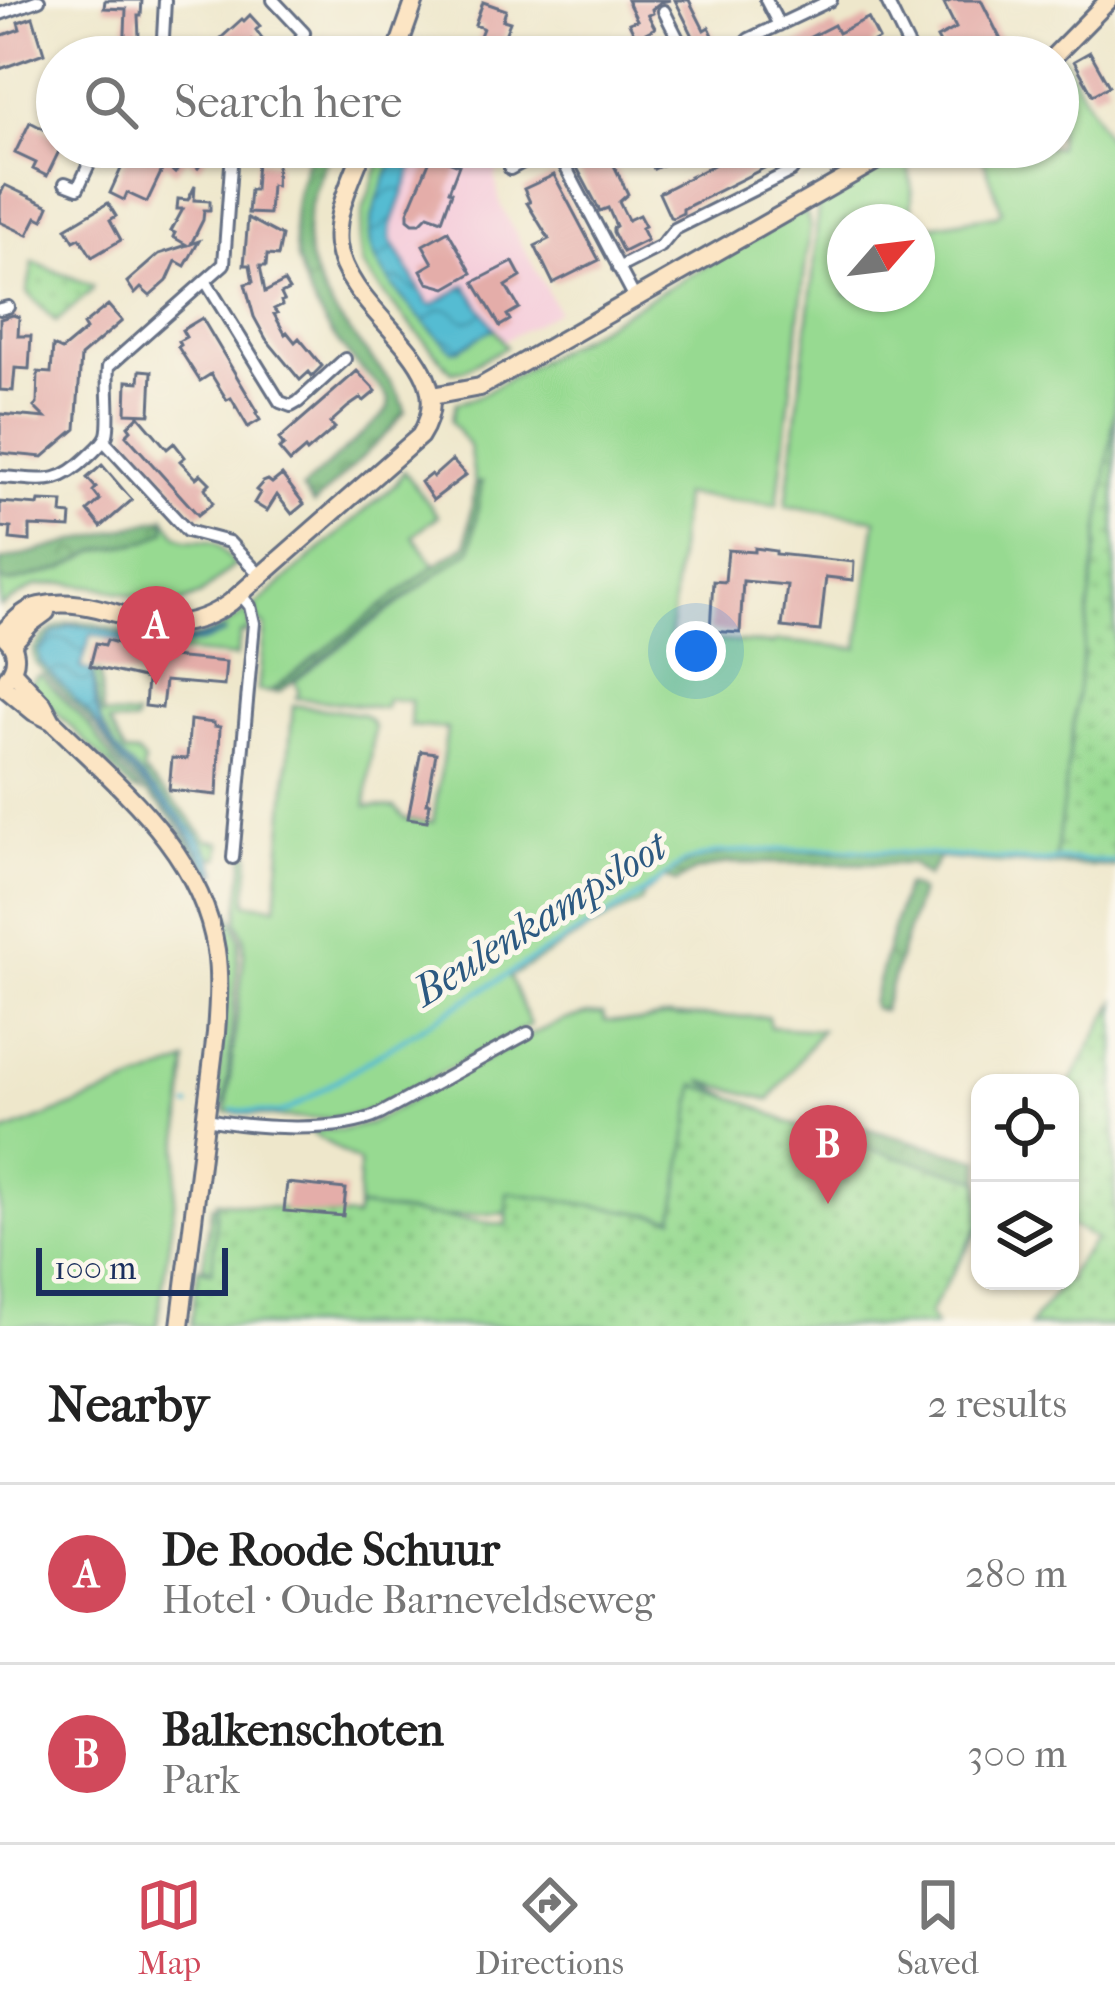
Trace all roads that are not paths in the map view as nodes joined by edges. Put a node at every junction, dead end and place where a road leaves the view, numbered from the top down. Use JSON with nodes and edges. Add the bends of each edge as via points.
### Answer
{"nodes":[{"id":1,"x":38,"y":0,"type":"edge"},
{"id":2,"x":164,"y":0,"type":"edge"},
{"id":3,"x":273,"y":0,"type":"edge"},
{"id":4,"x":415,"y":0,"type":"edge"},
{"id":5,"x":766,"y":0,"type":"edge"},
{"id":6,"x":831,"y":0,"type":"edge"},
{"id":7,"x":886,"y":0,"type":"edge"},
{"id":8,"x":1109,"y":0,"type":"edge"},
{"id":9,"x":664,"y":11,"type":"dead end"},
{"id":10,"x":0,"y":14,"type":"edge"},
{"id":11,"x":779,"y":25,"type":"junction"},
{"id":12,"x":163,"y":36,"type":"edge"},
{"id":13,"x":302,"y":36,"type":"edge"},
{"id":14,"x":402,"y":36,"type":"edge"},
{"id":15,"x":676,"y":36,"type":"edge"},
{"id":16,"x":755,"y":36,"type":"edge"},
{"id":17,"x":904,"y":36,"type":"edge"},
{"id":18,"x":1074,"y":36,"type":"edge"},
{"id":19,"x":87,"y":168,"type":"edge"},
{"id":20,"x":230,"y":168,"type":"edge"},
{"id":21,"x":357,"y":168,"type":"edge"},
{"id":22,"x":563,"y":168,"type":"edge"},
{"id":23,"x":793,"y":168,"type":"edge"},
{"id":24,"x":863,"y":168,"type":"edge"},
{"id":25,"x":64,"y":183,"type":"dead end"},
{"id":26,"x":618,"y":268,"type":"junction"},
{"id":27,"x":206,"y":282,"type":"junction"},
{"id":28,"x":634,"y":298,"type":"junction"},
{"id":29,"x":345,"y":359,"type":"dead end"},
{"id":30,"x":432,"y":397,"type":"junction"},
{"id":31,"x":106,"y":436,"type":"junction"},
{"id":32,"x":0,"y":477,"type":"edge"},
{"id":33,"x":261,"y":576,"type":"junction"},
{"id":34,"x":240,"y":594,"type":"junction"},
{"id":35,"x":4,"y":637,"type":"edge"},
{"id":36,"x":4,"y":679,"type":"edge"},
{"id":37,"x":233,"y":858,"type":"dead end"},
{"id":38,"x":528,"y":1033,"type":"dead end"},
{"id":39,"x":207,"y":1119,"type":"junction"},
{"id":40,"x":180,"y":1326,"type":"edge"}],
"edges":[{"from":1,"to":10,"type":"street"},
{"from":2,"to":12,"type":"street"},
{"from":3,"to":13,"type":"street"},
{"from":4,"to":14,"type":"street"},
{"from":5,"to":11,"type":"street"},
{"from":6,"to":11,"type":"street"},
{"from":7,"to":17,"type":"street"},
{"from":8,"to":18,"type":"street"},
{"from":9,"to":15,"type":"street"},
{"from":11,"to":16,"type":"street"},
{"from":19,"to":25,"type":"street","via":[[77,188]]},
{"from":20,"to":27,"type":"street","via":[[224,265]]},
{"from":21,"to":30,"type":"street","via":[[338,224],[341,260],[354,288],[420,366]]},
{"from":22,"to":26,"type":"street"},
{"from":23,"to":26,"type":"street"},
{"from":24,"to":28,"type":"street"},
{"from":26,"to":28,"type":"street"},
{"from":27,"to":29,"type":"street","via":[[280,402],[298,402]]},
{"from":27,"to":31,"type":"street","via":[[108,368]]},
{"from":28,"to":30,"type":"street","via":[[480,387]]},
{"from":30,"to":33,"type":"street","via":[[419,436]]},
{"from":31,"to":32,"type":"street","via":[[69,475]]},
{"from":31,"to":33,"type":"street","via":[[187,531],[229,542]]},
{"from":33,"to":34,"type":"street"},
{"from":34,"to":35,"type":"street","via":[[183,624],[53,606]]},
{"from":34,"to":37,"type":"street","via":[[254,623]]},
{"from":35,"to":36,"type":"street","via":[[16,655]]},
{"from":36,"to":39,"type":"street","via":[[44,704],[159,828],[200,892],[219,985]]},
{"from":38,"to":39,"type":"street","via":[[357,1124]]},
{"from":39,"to":40,"type":"street"}]}
